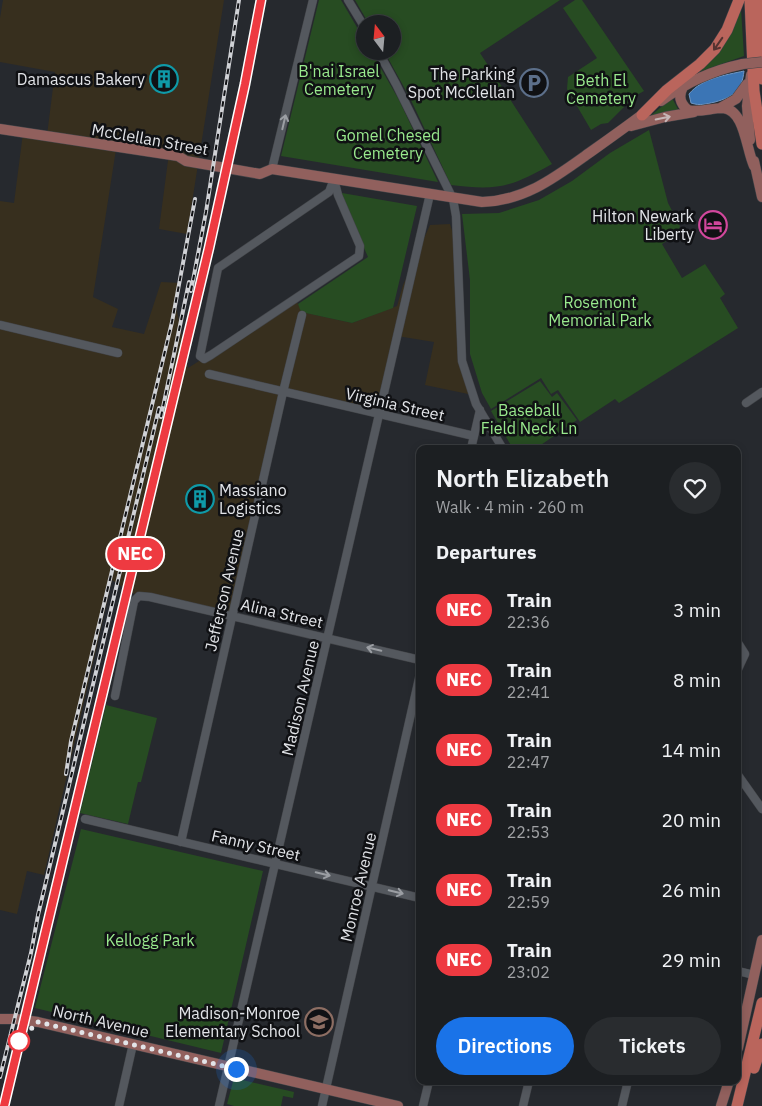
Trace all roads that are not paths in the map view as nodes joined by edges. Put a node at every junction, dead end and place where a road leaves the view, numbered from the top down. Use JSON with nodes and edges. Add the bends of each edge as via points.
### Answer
{"nodes":[{"id":1,"x":313,"y":0,"type":"edge"},
{"id":2,"x":348,"y":0,"type":"edge"},
{"id":3,"x":739,"y":0,"type":"edge"},
{"id":4,"x":750,"y":0,"type":"edge"},
{"id":5,"x":759,"y":0,"type":"edge"},
{"id":6,"x":357,"y":15,"type":"edge"},
{"id":7,"x":383,"y":60,"type":"edge"},
{"id":8,"x":752,"y":65,"type":"edge"},
{"id":9,"x":762,"y":79,"type":"edge"},
{"id":10,"x":749,"y":80,"type":"junction"},
{"id":11,"x":683,"y":87,"type":"junction"},
{"id":12,"x":719,"y":108,"type":"junction"},
{"id":13,"x":701,"y":111,"type":"junction"},
{"id":14,"x":642,"y":115,"type":"junction"},
{"id":15,"x":625,"y":128,"type":"junction"},
{"id":16,"x":0,"y":129,"type":"edge"},
{"id":17,"x":762,"y":144,"type":"edge"},
{"id":18,"x":754,"y":166,"type":"junction"},
{"id":19,"x":272,"y":170,"type":"junction"},
{"id":20,"x":334,"y":179,"type":"junction"},
{"id":21,"x":430,"y":194,"type":"junction"},
{"id":22,"x":762,"y":197,"type":"edge"},
{"id":23,"x":453,"y":199,"type":"junction"},
{"id":24,"x":302,"y":316,"type":"dead end"},
{"id":25,"x":0,"y":325,"type":"edge"},
{"id":26,"x":118,"y":353,"type":"dead end"},
{"id":27,"x":209,"y":374,"type":"dead end"},
{"id":28,"x":283,"y":392,"type":"junction"},
{"id":29,"x":762,"y":392,"type":"edge"},
{"id":30,"x":746,"y":403,"type":"dead end"},
{"id":31,"x":480,"y":410,"type":"junction"},
{"id":32,"x":379,"y":414,"type":"junction"},
{"id":33,"x":474,"y":436,"type":"junction"},
{"id":34,"x":472,"y":445,"type":"edge"},
{"id":35,"x":501,"y":445,"type":"edge"},
{"id":36,"x":233,"y":616,"type":"junction"},
{"id":37,"x":328,"y":638,"type":"junction"},
{"id":38,"x":741,"y":648,"type":"edge"},
{"id":39,"x":416,"y":659,"type":"edge"},
{"id":40,"x":741,"y":663,"type":"edge"},
{"id":41,"x":416,"y":692,"type":"edge"},
{"id":42,"x":115,"y":696,"type":"dead end"},
{"id":43,"x":741,"y":779,"type":"edge"},
{"id":44,"x":762,"y":810,"type":"edge"},
{"id":45,"x":85,"y":819,"type":"dead end"},
{"id":46,"x":181,"y":842,"type":"junction"},
{"id":47,"x":275,"y":863,"type":"junction"},
{"id":48,"x":372,"y":886,"type":"junction"},
{"id":49,"x":416,"y":897,"type":"edge"},
{"id":50,"x":762,"y":940,"type":"edge"},
{"id":51,"x":741,"y":972,"type":"edge"},
{"id":52,"x":754,"y":975,"type":"junction"},
{"id":53,"x":762,"y":1003,"type":"edge"},
{"id":54,"x":0,"y":1019,"type":"edge"},
{"id":55,"x":741,"y":1034,"type":"edge"},
{"id":56,"x":133,"y":1044,"type":"junction"},
{"id":57,"x":762,"y":1044,"type":"edge"},
{"id":58,"x":228,"y":1067,"type":"junction"},
{"id":59,"x":428,"y":1085,"type":"edge"},
{"id":60,"x":527,"y":1085,"type":"edge"},
{"id":61,"x":627,"y":1085,"type":"edge"},
{"id":62,"x":728,"y":1085,"type":"edge"},
{"id":63,"x":326,"y":1089,"type":"junction"},
{"id":64,"x":119,"y":1106,"type":"edge"},
{"id":65,"x":219,"y":1106,"type":"edge"},
{"id":66,"x":322,"y":1106,"type":"edge"},
{"id":67,"x":398,"y":1106,"type":"edge"},
{"id":68,"x":423,"y":1106,"type":"edge"},
{"id":69,"x":523,"y":1106,"type":"edge"},
{"id":70,"x":622,"y":1106,"type":"edge"},
{"id":71,"x":722,"y":1106,"type":"edge"},
{"id":72,"x":739,"y":1106,"type":"edge"}],
"edges":[{"from":19,"to":1,"type":"street","one_way":true},
{"from":2,"to":6,"type":"street"},
{"from":3,"to":14,"type":"highway","one_way":true,"via":[[715,49]]},
{"from":4,"to":8,"type":"highway"},
{"from":5,"to":9,"type":"highway"},
{"from":7,"to":23,"type":"street"},
{"from":8,"to":10,"type":"main road"},
{"from":8,"to":11,"type":"main road","name":"McClellan Street","via":[[719,70]]},
{"from":8,"to":17,"type":"highway"},
{"from":10,"to":12,"type":"main road","via":[[736,99]]},
{"from":10,"to":18,"type":"main road","via":[[748,112]]},
{"from":11,"to":13,"type":"main road","via":[[680,95],[684,107],[690,111]]},
{"from":11,"to":14,"type":"main road","name":"McClellan Street"},
{"from":12,"to":13,"type":"main road"},
{"from":12,"to":18,"type":"main road","via":[[732,111],[739,118]]},
{"from":15,"to":13,"type":"main road","one_way":true},
{"from":14,"to":15,"type":"main road","name":"McClellan Street"},
{"from":15,"to":23,"type":"main road","name":"McClellan Street","via":[[529,192],[491,202]]},
{"from":16,"to":19,"type":"main road","name":"McClellan Street","via":[[178,156],[186,161],[260,174]]},
{"from":18,"to":22,"type":"main road"},
{"from":19,"to":20,"type":"main road","name":"McClellan Street"},
{"from":20,"to":20,"type":"street","via":[[360,246],[355,260],[212,354],[204,358],[200,356],[218,268],[329,192]]},
{"from":20,"to":21,"type":"main road","name":"McClellan Street"},
{"from":21,"to":23,"type":"main road","name":"McClellan Street"},
{"from":21,"to":32,"type":"street","name":"Madison Avenue"},
{"from":23,"to":31,"type":"street","via":[[462,361]]},
{"from":24,"to":28,"type":"street","name":"Jefferson Avenue"},
{"from":25,"to":26,"type":"street"},
{"from":27,"to":28,"type":"street","name":"Virginia Street"},
{"from":28,"to":32,"type":"street","name":"Virginia Street"},
{"from":28,"to":36,"type":"street","name":"Jefferson Avenue"},
{"from":29,"to":30,"type":"street"},
{"from":31,"to":33,"type":"street"},
{"from":31,"to":35,"type":"street"},
{"from":32,"to":33,"type":"street","name":"Virginia Street"},
{"from":32,"to":37,"type":"street","name":"Madison Avenue"},
{"from":33,"to":34,"type":"street"},
{"from":36,"to":37,"type":"street","name":"Alina Street"},
{"from":36,"to":42,"type":"street","name":"Alina Street","via":[[150,597],[137,597]]},
{"from":36,"to":46,"type":"street","name":"Jefferson Avenue"},
{"from":39,"to":37,"type":"street","name":"Alina Street","one_way":true},
{"from":37,"to":47,"type":"street","name":"Madison Avenue"},
{"from":38,"to":40,"type":"street","via":[[745,654]]},
{"from":41,"to":48,"type":"street","name":"Monroe Avenue"},
{"from":43,"to":44,"type":"street"},
{"from":45,"to":46,"type":"street","name":"Fanny Street"},
{"from":46,"to":47,"type":"street","name":"Fanny Street"},
{"from":47,"to":48,"type":"street","name":"Fanny Street","one_way":true},
{"from":47,"to":58,"type":"street","name":"Madison Avenue"},
{"from":48,"to":49,"type":"street","name":"Fanny Street","one_way":true},
{"from":48,"to":63,"type":"street","name":"Monroe Avenue"},
{"from":50,"to":52,"type":"main road"},
{"from":51,"to":52,"type":"street"},
{"from":52,"to":55,"type":"main road"},
{"from":53,"to":72,"type":"highway"},
{"from":54,"to":56,"type":"main road","name":"North Avenue","via":[[38,1022]]},
{"from":56,"to":58,"type":"main road","name":"North Avenue"},
{"from":56,"to":64,"type":"street"},
{"from":57,"to":72,"type":"highway"},
{"from":58,"to":63,"type":"main road","name":"North Avenue"},
{"from":58,"to":65,"type":"street","name":"Madison Avenue"},
{"from":59,"to":68,"type":"street"},
{"from":60,"to":69,"type":"street"},
{"from":61,"to":70,"type":"street"},
{"from":62,"to":71,"type":"main road"},
{"from":63,"to":66,"type":"street","name":"Monroe Avenue"},
{"from":63,"to":67,"type":"main road","name":"North Avenue"}]}
